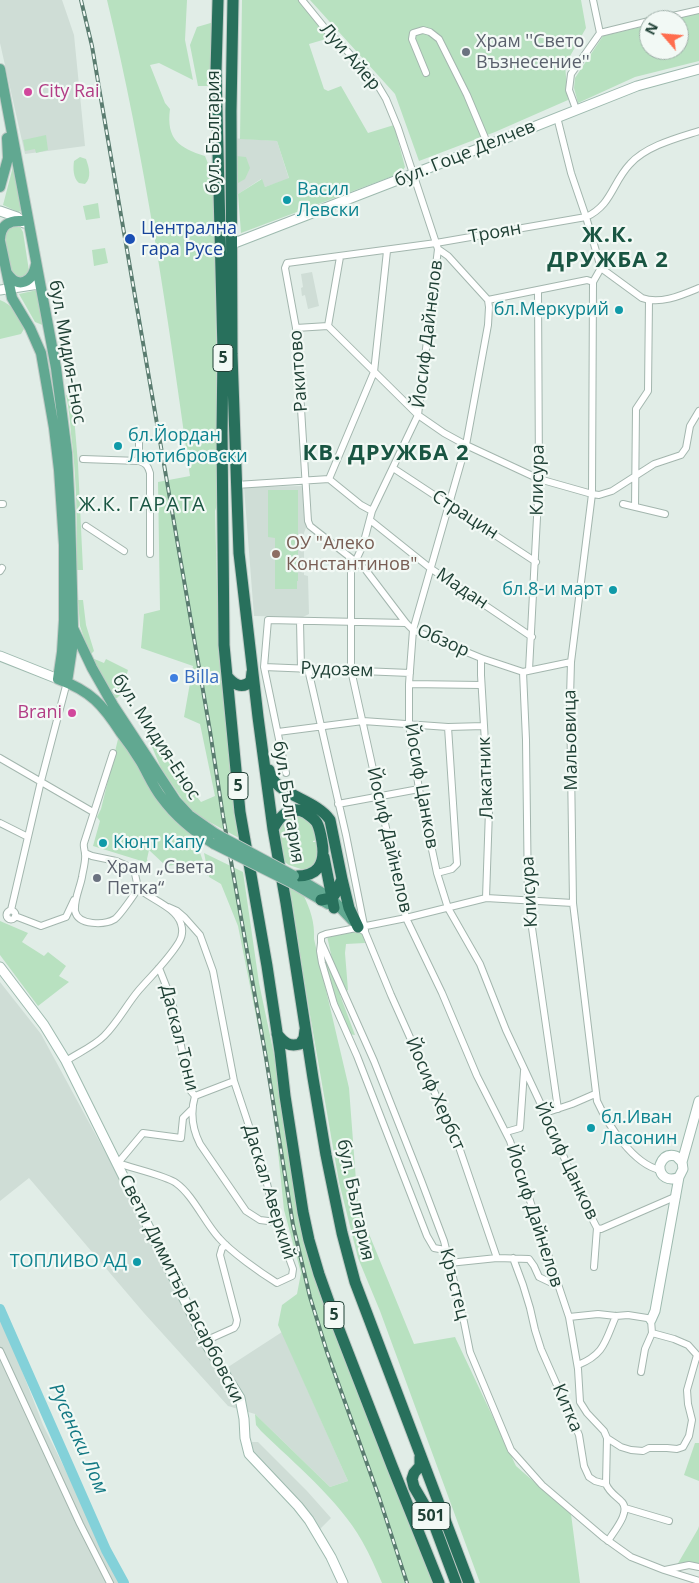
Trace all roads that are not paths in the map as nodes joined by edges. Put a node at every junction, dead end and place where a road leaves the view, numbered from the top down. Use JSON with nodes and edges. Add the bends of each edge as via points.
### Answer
{"nodes":[{"id":1,"x":218,"y":0,"type":"edge"},
{"id":2,"x":233,"y":0,"type":"edge"},
{"id":3,"x":302,"y":0,"type":"edge"},
{"id":4,"x":593,"y":0,"type":"edge"},
{"id":5,"x":639,"y":23,"type":"edge"},
{"id":6,"x":600,"y":33,"type":"junction"},
{"id":7,"x":0,"y":69,"type":"edge"},
{"id":8,"x":699,"y":69,"type":"edge"},
{"id":9,"x":426,"y":73,"type":"dead end"},
{"id":10,"x":0,"y":102,"type":"edge"},
{"id":11,"x":576,"y":109,"type":"junction"},
{"id":12,"x":557,"y":117,"type":"junction"},
{"id":13,"x":699,"y":131,"type":"edge"},
{"id":14,"x":488,"y":145,"type":"junction"},
{"id":15,"x":414,"y":174,"type":"junction"},
{"id":16,"x":0,"y":186,"type":"edge"},
{"id":17,"x":0,"y":210,"type":"edge"},
{"id":18,"x":586,"y":217,"type":"junction"},
{"id":19,"x":26,"y":225,"type":"junction"},
{"id":20,"x":0,"y":240,"type":"edge"},
{"id":21,"x":232,"y":244,"type":"junction"},
{"id":22,"x":437,"y":246,"type":"junction"},
{"id":23,"x":387,"y":250,"type":"junction"},
{"id":24,"x":340,"y":257,"type":"junction"},
{"id":25,"x":36,"y":263,"type":"junction"},
{"id":26,"x":287,"y":263,"type":"joint"},
{"id":27,"x":601,"y":268,"type":"junction"},
{"id":28,"x":6,"y":271,"type":"junction"},
{"id":29,"x":594,"y":282,"type":"junction"},
{"id":30,"x":39,"y":284,"type":"junction"},
{"id":31,"x":3,"y":288,"type":"edge"},
{"id":32,"x":699,"y":288,"type":"edge"},
{"id":33,"x":538,"y":290,"type":"junction"},
{"id":34,"x":488,"y":300,"type":"junction"},
{"id":35,"x":649,"y":300,"type":"junction"},
{"id":36,"x":328,"y":326,"type":"junction"},
{"id":37,"x":30,"y":328,"type":"junction"},
{"id":38,"x":296,"y":328,"type":"junction"},
{"id":39,"x":56,"y":368,"type":"junction"},
{"id":40,"x":374,"y":372,"type":"junction"},
{"id":41,"x":699,"y":411,"type":"edge"},
{"id":42,"x":418,"y":415,"type":"junction"},
{"id":43,"x":139,"y":436,"type":"dead end"},
{"id":44,"x":466,"y":445,"type":"junction"},
{"id":45,"x":83,"y":459,"type":"dead end"},
{"id":46,"x":142,"y":462,"type":"junction"},
{"id":47,"x":393,"y":468,"type":"junction"},
{"id":48,"x":636,"y":475,"type":"junction"},
{"id":49,"x":329,"y":479,"type":"junction"},
{"id":50,"x":539,"y":479,"type":"junction"},
{"id":51,"x":306,"y":481,"type":"junction"},
{"id":52,"x":236,"y":485,"type":"junction"},
{"id":53,"x":592,"y":494,"type":"junction"},
{"id":54,"x":450,"y":504,"type":"junction"},
{"id":55,"x":623,"y":504,"type":"dead end"},
{"id":56,"x":635,"y":507,"type":"junction"},
{"id":57,"x":372,"y":511,"type":"junction"},
{"id":58,"x":665,"y":514,"type":"dead end"},
{"id":59,"x":370,"y":520,"type":"junction"},
{"id":60,"x":86,"y":526,"type":"dead end"},
{"id":61,"x":124,"y":551,"type":"dead end"},
{"id":62,"x":150,"y":554,"type":"dead end"},
{"id":63,"x":355,"y":562,"type":"junction"},
{"id":64,"x":536,"y":562,"type":"junction"},
{"id":65,"x":430,"y":568,"type":"junction"},
{"id":66,"x":300,"y":621,"type":"junction"},
{"id":67,"x":351,"y":622,"type":"junction"},
{"id":68,"x":406,"y":623,"type":"junction"},
{"id":69,"x":73,"y":626,"type":"junction"},
{"id":70,"x":413,"y":630,"type":"junction"},
{"id":71,"x":532,"y":637,"type":"junction"},
{"id":72,"x":0,"y":656,"type":"edge"},
{"id":73,"x":481,"y":658,"type":"junction"},
{"id":74,"x":571,"y":662,"type":"junction"},
{"id":75,"x":264,"y":667,"type":"junction"},
{"id":76,"x":301,"y":669,"type":"junction"},
{"id":77,"x":308,"y":669,"type":"junction"},
{"id":78,"x":351,"y":670,"type":"junction"},
{"id":79,"x":526,"y":671,"type":"junction"},
{"id":80,"x":252,"y":672,"type":"junction"},
{"id":81,"x":410,"y":673,"type":"junction"},
{"id":82,"x":227,"y":676,"type":"junction"},
{"id":83,"x":63,"y":681,"type":"junction"},
{"id":84,"x":409,"y":684,"type":"junction"},
{"id":85,"x":481,"y":686,"type":"junction"},
{"id":86,"x":255,"y":694,"type":"junction"},
{"id":87,"x":229,"y":697,"type":"junction"},
{"id":88,"x":258,"y":717,"type":"junction"},
{"id":89,"x":364,"y":721,"type":"junction"},
{"id":90,"x":409,"y":724,"type":"junction"},
{"id":91,"x":484,"y":726,"type":"junction"},
{"id":92,"x":321,"y":727,"type":"junction"},
{"id":93,"x":448,"y":727,"type":"junction"},
{"id":94,"x":278,"y":732,"type":"junction"},
{"id":95,"x":112,"y":753,"type":"dead end"},
{"id":96,"x":0,"y":758,"type":"edge"},
{"id":97,"x":286,"y":773,"type":"dead end"},
{"id":98,"x":41,"y":781,"type":"junction"},
{"id":99,"x":420,"y":789,"type":"junction"},
{"id":100,"x":379,"y":797,"type":"junction"},
{"id":101,"x":338,"y":804,"type":"junction"},
{"id":102,"x":93,"y":812,"type":"junction"},
{"id":103,"x":0,"y":823,"type":"edge"},
{"id":104,"x":273,"y":829,"type":"junction"},
{"id":105,"x":28,"y":837,"type":"junction"},
{"id":106,"x":215,"y":839,"type":"junction"},
{"id":107,"x":323,"y":848,"type":"junction"},
{"id":108,"x":85,"y":853,"type":"junction"},
{"id":109,"x":437,"y":873,"type":"junction"},
{"id":110,"x":342,"y":879,"type":"junction"},
{"id":111,"x":294,"y":880,"type":"junction"},
{"id":112,"x":138,"y":888,"type":"junction"},
{"id":113,"x":76,"y":897,"type":"junction"},
{"id":114,"x":486,"y":898,"type":"junction"},
{"id":115,"x":528,"y":900,"type":"junction"},
{"id":116,"x":329,"y":902,"type":"junction"},
{"id":117,"x":573,"y":903,"type":"junction"},
{"id":118,"x":168,"y":908,"type":"junction"},
{"id":119,"x":448,"y":908,"type":"junction"},
{"id":120,"x":406,"y":918,"type":"junction"},
{"id":121,"x":362,"y":929,"type":"junction"},
{"id":122,"x":321,"y":939,"type":"junction"},
{"id":123,"x":0,"y":967,"type":"edge"},
{"id":124,"x":160,"y":968,"type":"junction"},
{"id":125,"x":306,"y":1028,"type":"junction"},
{"id":126,"x":276,"y":1034,"type":"junction"},
{"id":127,"x":280,"y":1052,"type":"junction"},
{"id":128,"x":66,"y":1061,"type":"junction"},
{"id":129,"x":310,"y":1061,"type":"junction"},
{"id":130,"x":524,"y":1071,"type":"junction"},
{"id":131,"x":234,"y":1081,"type":"junction"},
{"id":132,"x":595,"y":1094,"type":"junction"},
{"id":133,"x":195,"y":1096,"type":"junction"},
{"id":134,"x":699,"y":1101,"type":"edge"},
{"id":135,"x":558,"y":1109,"type":"junction"},
{"id":136,"x":191,"y":1110,"type":"junction"},
{"id":137,"x":545,"y":1113,"type":"junction"},
{"id":138,"x":696,"y":1130,"type":"edge"},
{"id":139,"x":506,"y":1132,"type":"junction"},
{"id":140,"x":682,"y":1162,"type":"junction"},
{"id":141,"x":118,"y":1164,"type":"junction"},
{"id":142,"x":660,"y":1170,"type":"junction"},
{"id":143,"x":679,"y":1177,"type":"junction"},
{"id":144,"x":677,"y":1196,"type":"junction"},
{"id":145,"x":276,"y":1222,"type":"junction"},
{"id":146,"x":597,"y":1228,"type":"junction"},
{"id":147,"x":226,"y":1245,"type":"junction"},
{"id":148,"x":445,"y":1250,"type":"junction"},
{"id":149,"x":497,"y":1258,"type":"junction"},
{"id":150,"x":514,"y":1258,"type":"junction"},
{"id":151,"x":449,"y":1263,"type":"junction"},
{"id":152,"x":594,"y":1267,"type":"dead end"},
{"id":153,"x":558,"y":1286,"type":"junction"},
{"id":154,"x":616,"y":1316,"type":"junction"},
{"id":155,"x":568,"y":1317,"type":"junction"},
{"id":156,"x":652,"y":1320,"type":"junction"},
{"id":157,"x":652,"y":1333,"type":"junction"},
{"id":158,"x":205,"y":1341,"type":"junction"},
{"id":159,"x":0,"y":1351,"type":"edge"},
{"id":160,"x":698,"y":1356,"type":"edge"},
{"id":161,"x":578,"y":1365,"type":"junction"},
{"id":162,"x":641,"y":1372,"type":"dead end"},
{"id":163,"x":608,"y":1438,"type":"junction"},
{"id":164,"x":420,"y":1452,"type":"junction"},
{"id":165,"x":606,"y":1484,"type":"junction"},
{"id":166,"x":625,"y":1508,"type":"junction"},
{"id":167,"x":669,"y":1521,"type":"dead end"},
{"id":168,"x":608,"y":1540,"type":"junction"},
{"id":169,"x":699,"y":1567,"type":"edge"},
{"id":170,"x":664,"y":1570,"type":"junction"},
{"id":171,"x":699,"y":1581,"type":"edge"},
{"id":172,"x":110,"y":1583,"type":"edge"},
{"id":173,"x":343,"y":1583,"type":"edge"},
{"id":174,"x":439,"y":1583,"type":"edge"},
{"id":175,"x":456,"y":1583,"type":"edge"},
{"id":176,"x":469,"y":1583,"type":"edge"}],
"edges":[{"from":1,"to":82,"type":"highway","name":"бул. България","number":"5","via":[[216,91]]},
{"from":2,"to":21,"type":"highway","name":"бул. България","number":"5"},
{"from":3,"to":15,"type":"street","name":"Луи Айер","via":[[377,84],[389,106]]},
{"from":4,"to":6,"type":"street"},
{"from":5,"to":6,"type":"street"},
{"from":6,"to":11,"type":"street","via":[[571,74],[569,90]]},
{"from":7,"to":19,"type":"main road","name":"бул. Мидия-Енос"},
{"from":8,"to":11,"type":"street","name":"бул. Гоце Делчев","via":[[637,86]]},
{"from":9,"to":14,"type":"street","via":[[412,39],[413,33],[423,30],[439,40]]},
{"from":10,"to":16,"type":"main road","via":[[8,150]]},
{"from":11,"to":12,"type":"street","name":"бул. Гоце Делчев"},
{"from":12,"to":14,"type":"street","name":"бул. Гоце Делчев"},
{"from":12,"to":18,"type":"street"},
{"from":13,"to":18,"type":"street","name":"Троян","via":[[667,141],[637,157],[620,176],[607,201]]},
{"from":14,"to":15,"type":"street","name":"бул. Гоце Делчев"},
{"from":15,"to":21,"type":"street","name":"бул. Гоце Делчев"},
{"from":15,"to":22,"type":"street","name":"Йосиф Дайнелов"},
{"from":17,"to":19,"type":"street"},
{"from":18,"to":22,"type":"street","name":"Троян"},
{"from":18,"to":27,"type":"street"},
{"from":19,"to":20,"type":"main road","via":[[13,221],[6,224],[0,232]]},
{"from":19,"to":25,"type":"main road","name":"бул. Мидия-Енос"},
{"from":20,"to":28,"type":"main road","name":"бул. Мидия-Енос"},
{"from":21,"to":52,"type":"highway","name":"бул. България","number":"5"},
{"from":22,"to":23,"type":"street","name":"Троян"},
{"from":22,"to":34,"type":"street"},
{"from":22,"to":42,"type":"street","name":"Йосиф Дайнелов"},
{"from":23,"to":24,"type":"street","name":"Троян"},
{"from":23,"to":40,"type":"street"},
{"from":24,"to":26,"type":"street","name":"Троян"},
{"from":24,"to":36,"type":"street"},
{"from":25,"to":28,"type":"main road","via":[[34,272],[24,282],[11,280]]},
{"from":25,"to":30,"type":"main road","name":"бул. Мидия-Енос"},
{"from":26,"to":38,"type":"street","name":"Ракитово","via":[[285,268]]},
{"from":27,"to":29,"type":"street"},
{"from":27,"to":35,"type":"street"},
{"from":28,"to":31,"type":"main road","name":"бул. Мидия-Енос"},
{"from":29,"to":33,"type":"street","via":[[587,280]]},
{"from":29,"to":53,"type":"street","name":"Мальовица"},
{"from":30,"to":31,"type":"street"},
{"from":30,"to":39,"type":"main road","name":"бул. Мидия-Енос"},
{"from":31,"to":37,"type":"main road","name":"бул. Мидия-Енос"},
{"from":32,"to":35,"type":"street","via":[[674,297]]},
{"from":33,"to":34,"type":"street"},
{"from":33,"to":50,"type":"street","name":"Клисура"},
{"from":34,"to":44,"type":"street","name":"Йосиф Цанков","via":[[488,325]]},
{"from":35,"to":48,"type":"street","via":[[648,391],[636,409]]},
{"from":36,"to":38,"type":"street"},
{"from":36,"to":40,"type":"street"},
{"from":37,"to":39,"type":"main road","via":[[40,328],[44,333]]},
{"from":37,"to":83,"type":"main road","name":"бул. Мидия-Енос","via":[[43,361],[59,470],[64,545]]},
{"from":38,"to":51,"type":"street","name":"Ракитово"},
{"from":39,"to":69,"type":"main road","name":"бул. Мидия-Енос","via":[[67,453]]},
{"from":40,"to":42,"type":"street"},
{"from":40,"to":49,"type":"street"},
{"from":41,"to":48,"type":"street","via":[[690,426],[686,448],[681,455],[654,464]]},
{"from":42,"to":44,"type":"street"},
{"from":42,"to":47,"type":"street","name":"Йосиф Дайнелов"},
{"from":43,"to":46,"type":"street"},
{"from":44,"to":50,"type":"street"},
{"from":44,"to":54,"type":"street","name":"Йосиф Цанков"},
{"from":45,"to":46,"type":"street"},
{"from":46,"to":62,"type":"street","via":[[150,473]]},
{"from":47,"to":54,"type":"street","name":"Страцин"},
{"from":47,"to":57,"type":"street","name":"Йосиф Дайнелов"},
{"from":48,"to":53,"type":"street","via":[[612,492]]},
{"from":48,"to":56,"type":"street"},
{"from":49,"to":51,"type":"street"},
{"from":49,"to":57,"type":"street"},
{"from":50,"to":53,"type":"street"},
{"from":50,"to":64,"type":"street","name":"Клисура"},
{"from":51,"to":52,"type":"street"},
{"from":51,"to":63,"type":"street","name":"Обзор","via":[[309,524]]},
{"from":52,"to":80,"type":"highway","name":"бул. България","number":"5","via":[[239,552]]},
{"from":53,"to":74,"type":"street","name":"Мальовица"},
{"from":54,"to":64,"type":"street","name":"Страцин"},
{"from":54,"to":65,"type":"street","name":"Йосиф Цанков"},
{"from":55,"to":56,"type":"street"},
{"from":56,"to":58,"type":"street"},
{"from":57,"to":59,"type":"street","name":"Йосиф Дайнелов"},
{"from":59,"to":63,"type":"street","name":"Йосиф Дайнелов"},
{"from":59,"to":65,"type":"street","name":"Мадан"},
{"from":60,"to":61,"type":"street"},
{"from":63,"to":67,"type":"street","name":"Йосиф Дайнелов","via":[[351,571]]},
{"from":63,"to":68,"type":"street","name":"Обзор","via":[[367,571]]},
{"from":64,"to":71,"type":"street","name":"Клисура"},
{"from":65,"to":70,"type":"street","name":"Йосиф Цанков"},
{"from":65,"to":71,"type":"street","name":"Мадан"},
{"from":66,"to":67,"type":"street"},
{"from":66,"to":75,"type":"street","via":[[268,620]]},
{"from":66,"to":76,"type":"street"},
{"from":67,"to":68,"type":"street"},
{"from":67,"to":78,"type":"street","name":"Йосиф Дайнелов"},
{"from":68,"to":70,"type":"street","name":"Обзор"},
{"from":69,"to":83,"type":"main road","name":"бул. Мидия-Енос","via":[[72,649]]},
{"from":69,"to":106,"type":"main road","name":"бул. Мидия-Енос","via":[[113,705],[176,801]]},
{"from":70,"to":73,"type":"street","name":"Обзор"},
{"from":70,"to":81,"type":"street","name":"Йосиф Цанков"},
{"from":71,"to":79,"type":"street","name":"Клисура"},
{"from":72,"to":83,"type":"street"},
{"from":73,"to":79,"type":"street","name":"Обзор"},
{"from":73,"to":85,"type":"street","name":"Лакатник"},
{"from":74,"to":79,"type":"street","name":"Обзор"},
{"from":74,"to":117,"type":"street","name":"Мальовица"},
{"from":75,"to":76,"type":"street","name":"Рудозем"},
{"from":75,"to":94,"type":"street"},
{"from":76,"to":77,"type":"street","name":"Рудозем"},
{"from":77,"to":78,"type":"street","name":"Рудозем"},
{"from":77,"to":92,"type":"street","name":"Йосиф Хербст"},
{"from":78,"to":81,"type":"street","name":"Рудозем"},
{"from":78,"to":89,"type":"street","name":"Йосиф Дайнелов"},
{"from":79,"to":115,"type":"street","name":"Клисура"},
{"from":80,"to":82,"type":"highway","via":[[250,682],[244,686],[235,685]]},
{"from":80,"to":86,"type":"highway","name":"бул. България","number":"5"},
{"from":81,"to":84,"type":"street","name":"Йосиф Цанков"},
{"from":82,"to":87,"type":"highway","name":"бул. България","number":"5"},
{"from":83,"to":98,"type":"street","name":"бул. Мидия-Енос"},
{"from":83,"to":106,"type":"main road","name":"бул. Мидия-Енос","via":[[86,693],[112,717],[157,791],[184,823]]},
{"from":84,"to":85,"type":"street"},
{"from":84,"to":90,"type":"street","name":"Йосиф Цанков"},
{"from":85,"to":91,"type":"street","name":"Лакатник"},
{"from":86,"to":87,"type":"highway","via":[[244,689]]},
{"from":86,"to":88,"type":"highway","name":"бул. България","number":"5"},
{"from":87,"to":126,"type":"highway","name":"бул. България","number":"5","via":[[240,812]]},
{"from":88,"to":104,"type":"highway","name":"бул. България","number":"5"},
{"from":88,"to":110,"type":"highway","via":[[274,783],[312,804],[330,820]]},
{"from":89,"to":90,"type":"street"},
{"from":89,"to":92,"type":"street"},
{"from":89,"to":100,"type":"street","name":"Йосиф Дайнелов"},
{"from":90,"to":93,"type":"street"},
{"from":90,"to":99,"type":"street","name":"Йосиф Цанков"},
{"from":91,"to":93,"type":"street"},
{"from":91,"to":114,"type":"street","name":"Лакатник","via":[[489,810]]},
{"from":92,"to":94,"type":"street"},
{"from":92,"to":101,"type":"street","name":"Йосиф Хербст"},
{"from":93,"to":109,"type":"street","via":[[456,864],[452,869]]},
{"from":94,"to":97,"type":"street"},
{"from":95,"to":102,"type":"street"},
{"from":96,"to":98,"type":"street"},
{"from":98,"to":102,"type":"street"},
{"from":98,"to":105,"type":"street","name":"бул. Мидия-Енос"},
{"from":99,"to":100,"type":"street"},
{"from":99,"to":109,"type":"street","name":"Йосиф Цанков"},
{"from":100,"to":101,"type":"street"},
{"from":100,"to":120,"type":"street","name":"Йосиф Дайнелов"},
{"from":101,"to":121,"type":"street","name":"Йосиф Хербст"},
{"from":102,"to":108,"type":"street","via":[[83,848]]},
{"from":103,"to":105,"type":"street"},
{"from":104,"to":107,"type":"highway","via":[[284,814],[293,809],[301,811],[317,823]]},
{"from":104,"to":125,"type":"highway","name":"бул. България","number":"5"},
{"from":105,"to":113,"type":"street","name":"бул. Мидия-Енос","via":[[13,913],[41,926],[66,917]]},
{"from":106,"to":111,"type":"main road","name":"бул. Мидия-Енос","bridge":true},
{"from":107,"to":111,"type":"highway","via":[[323,861],[319,867]]},
{"from":107,"to":116,"type":"highway"},
{"from":108,"to":112,"type":"street","via":[[134,869]]},
{"from":108,"to":113,"type":"street"},
{"from":109,"to":119,"type":"street","name":"Йосиф Цанков"},
{"from":110,"to":116,"type":"highway"},
{"from":110,"to":121,"type":"highway","via":[[349,908]]},
{"from":111,"to":116,"type":"main road","name":"бул. Мидия-Енос"},
{"from":112,"to":113,"type":"street","via":[[115,919],[101,922],[84,922],[77,916]]},
{"from":112,"to":118,"type":"street","name":"Даскал Аверкий"},
{"from":114,"to":115,"type":"street"},
{"from":114,"to":119,"type":"street"},
{"from":115,"to":117,"type":"street"},
{"from":115,"to":135,"type":"street","name":"Клисура"},
{"from":116,"to":121,"type":"main road","name":"бул. Мидия-Енос"},
{"from":117,"to":132,"type":"street","name":"Мальовица"},
{"from":118,"to":124,"type":"street","via":[[180,921],[182,933],[180,941]]},
{"from":118,"to":131,"type":"street","name":"Даскал Аверкий","via":[[177,911],[200,935],[213,972]]},
{"from":119,"to":120,"type":"street"},
{"from":119,"to":130,"type":"street","name":"Йосиф Цанков","via":[[480,964]]},
{"from":120,"to":121,"type":"street"},
{"from":120,"to":139,"type":"street","name":"Йосиф Дайнелов","via":[[477,1076]]},
{"from":121,"to":122,"type":"street"},
{"from":121,"to":149,"type":"street","name":"Йосиф Хербст","via":[[459,1147]]},
{"from":122,"to":148,"type":"street","name":"Кръстец","via":[[422,1180]]},
{"from":122,"to":148,"type":"street","via":[[320,951],[334,1004],[427,1236],[434,1248]]},
{"from":123,"to":128,"type":"street","name":"Свети Димитър Басарбовски","via":[[44,1025]]},
{"from":124,"to":128,"type":"street","via":[[103,1037]]},
{"from":124,"to":133,"type":"street","name":"Даскал Тони","via":[[172,1001],[190,1090]]},
{"from":125,"to":126,"type":"highway","via":[[300,1044],[294,1046]]},
{"from":125,"to":129,"type":"highway","name":"бул. България","number":"5"},
{"from":126,"to":127,"type":"highway","name":"бул. България","number":"5"},
{"from":127,"to":129,"type":"highway","via":[[286,1048],[299,1050]]},
{"from":127,"to":174,"type":"highway","name":"бул. България","number":"5","via":[[303,1212],[319,1274]]},
{"from":128,"to":141,"type":"street","name":"Свети Димитър Басарбовски"},
{"from":129,"to":164,"type":"highway","name":"бул. България","number":"5","via":[[344,1242]]},
{"from":130,"to":137,"type":"street","name":"Йосиф Цанков"},
{"from":130,"to":139,"type":"street","via":[[520,1128]]},
{"from":131,"to":133,"type":"street"},
{"from":131,"to":145,"type":"street","name":"Даскал Аверкий","via":[[264,1171]]},
{"from":132,"to":135,"type":"street"},
{"from":132,"to":142,"type":"street","name":"Мальовица","via":[[610,1125],[630,1150],[650,1168]]},
{"from":133,"to":136,"type":"street","name":"Даскал Тони"},
{"from":134,"to":138,"type":"street"},
{"from":135,"to":137,"type":"street"},
{"from":136,"to":141,"type":"street","via":[[183,1118],[181,1138],[143,1133]]},
{"from":136,"to":145,"type":"street","name":"Даскал Тони","via":[[195,1135],[246,1211],[260,1220]]},
{"from":137,"to":146,"type":"street","name":"Йосиф Цанков"},
{"from":138,"to":140,"type":"street"},
{"from":139,"to":153,"type":"street","name":"Йосиф Дайнелов"},
{"from":140,"to":142,"type":"street","via":[[676,1156],[668,1156],[661,1161]]},
{"from":140,"to":143,"type":"street"},
{"from":141,"to":147,"type":"street","name":"Даскал Аверкий","via":[[176,1183]]},
{"from":141,"to":158,"type":"street","name":"Свети Димитър Басарбовски"},
{"from":142,"to":143,"type":"street","via":[[670,1180]]},
{"from":143,"to":144,"type":"street"},
{"from":144,"to":146,"type":"street"},
{"from":144,"to":156,"type":"street"},
{"from":145,"to":147,"type":"street","name":"Даскал Аверкий","via":[[293,1269],[292,1276],[284,1281],[277,1283],[268,1278]]},
{"from":146,"to":152,"type":"street"},
{"from":147,"to":158,"type":"street","via":[[220,1255],[236,1325]]},
{"from":148,"to":151,"type":"street","name":"Кръстец"},
{"from":149,"to":150,"type":"street"},
{"from":149,"to":151,"type":"street"},
{"from":150,"to":153,"type":"street","via":[[529,1259],[538,1277]]},
{"from":150,"to":165,"type":"street","name":"Китка","via":[[534,1330],[579,1435],[584,1466],[589,1477]]},
{"from":151,"to":168,"type":"street","name":"Кръстец","via":[[470,1352],[512,1450],[542,1485]]},
{"from":153,"to":155,"type":"street","name":"Йосиф Дайнелов"},
{"from":154,"to":155,"type":"street"},
{"from":154,"to":156,"type":"street"},
{"from":154,"to":161,"type":"street","via":[[598,1353]]},
{"from":155,"to":161,"type":"street","name":"Йосиф Дайнелов"},
{"from":156,"to":157,"type":"street"},
{"from":157,"to":160,"type":"street","via":[[688,1345]]},
{"from":157,"to":162,"type":"street"},
{"from":158,"to":173,"type":"street","name":"Свети Димитър Басарбовски","via":[[240,1398],[249,1454],[309,1520]]},
{"from":159,"to":172,"type":"street"},
{"from":160,"to":163,"type":"street","via":[[688,1390],[692,1420],[683,1447],[631,1450]]},
{"from":161,"to":163,"type":"street","name":"Йосиф Дайнелов","via":[[582,1407]]},
{"from":163,"to":165,"type":"street"},
{"from":164,"to":175,"type":"highway","number":"501","via":[[420,1466],[412,1479],[414,1487],[431,1516]]},
{"from":164,"to":176,"type":"highway","name":"бул. България","number":"5"},
{"from":165,"to":166,"type":"street","name":"Китка"},
{"from":166,"to":167,"type":"street"},
{"from":166,"to":168,"type":"street"},
{"from":168,"to":170,"type":"street","name":"Кръстец","via":[[631,1557]]},
{"from":169,"to":170,"type":"street","via":[[689,1565]]},
{"from":170,"to":171,"type":"street","name":"Кръстец"}]}
